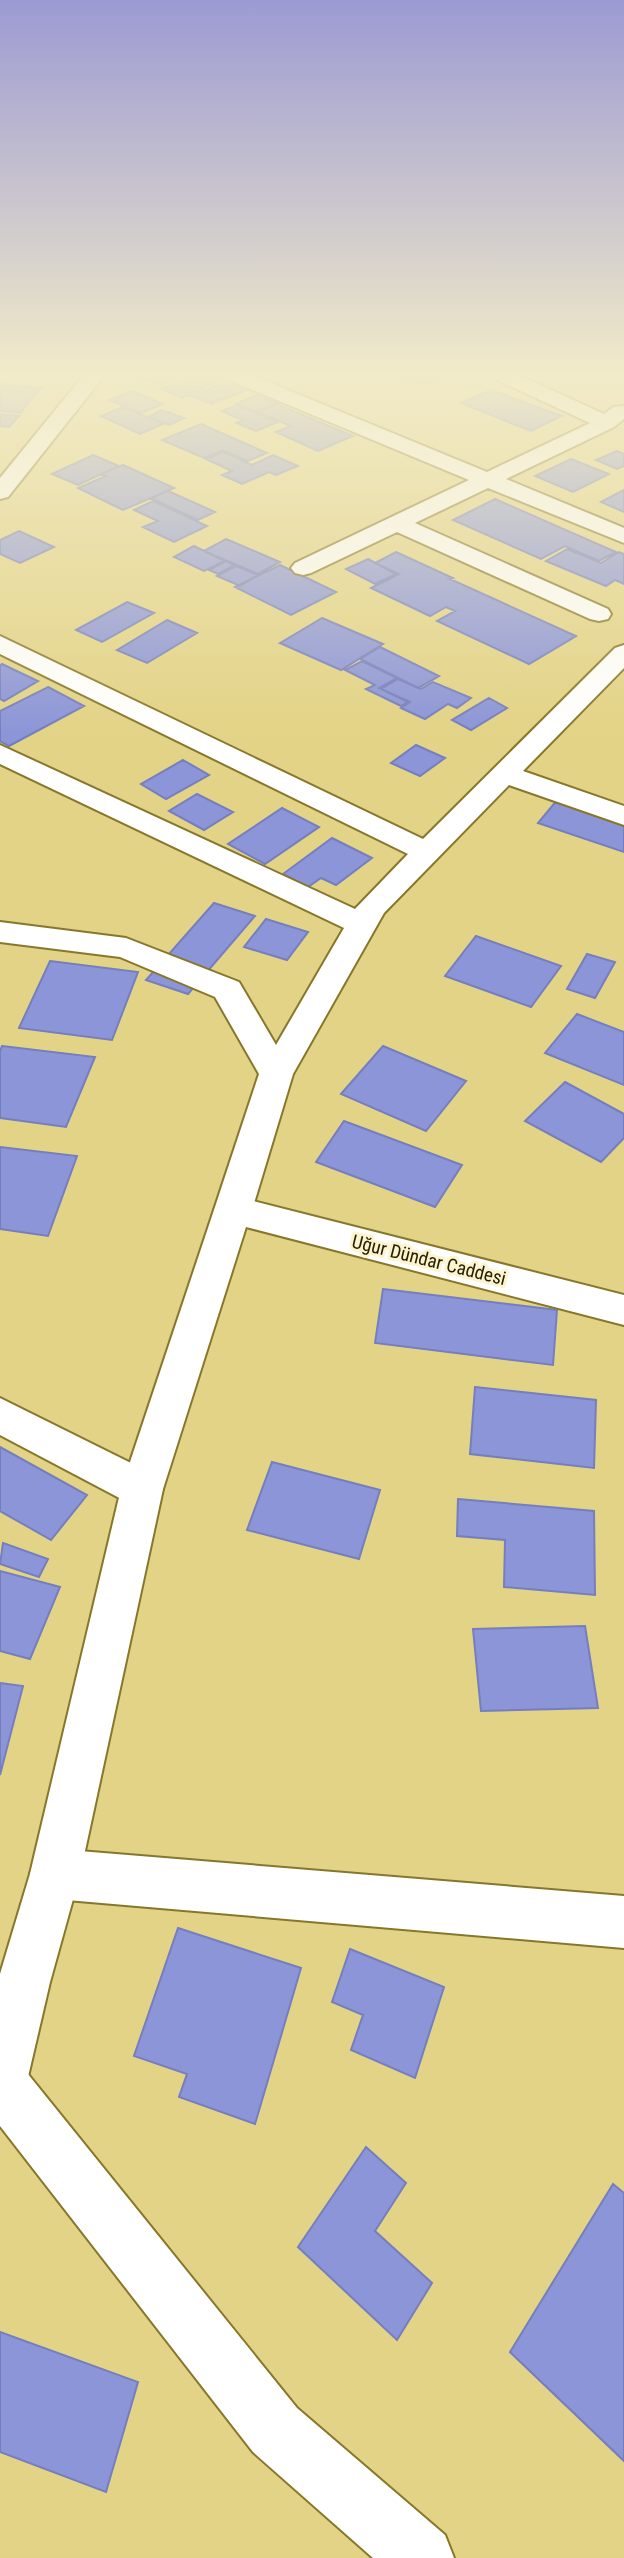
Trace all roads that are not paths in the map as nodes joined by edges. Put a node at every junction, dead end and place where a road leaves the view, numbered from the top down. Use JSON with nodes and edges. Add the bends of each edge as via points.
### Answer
{"nodes":[{"id":1,"x":454,"y":495,"type":"edge"},
{"id":2,"x":525,"y":495,"type":"edge"},
{"id":3,"x":396,"y":523,"type":"junction"},
{"id":4,"x":624,"y":536,"type":"edge"},
{"id":5,"x":303,"y":568,"type":"dead end"},
{"id":6,"x":599,"y":614,"type":"dead end"},
{"id":7,"x":0,"y":644,"type":"edge"},
{"id":8,"x":624,"y":653,"type":"edge"},
{"id":9,"x":0,"y":753,"type":"edge"},
{"id":10,"x":504,"y":774,"type":"junction"},
{"id":11,"x":624,"y":816,"type":"edge"},
{"id":12,"x":427,"y":852,"type":"junction"},
{"id":13,"x":362,"y":925,"type":"junction"},
{"id":14,"x":0,"y":932,"type":"edge"},
{"id":15,"x":276,"y":1074,"type":"junction"},
{"id":16,"x":233,"y":1210,"type":"junction"},
{"id":17,"x":624,"y":1310,"type":"edge"},
{"id":18,"x":0,"y":1415,"type":"edge"},
{"id":19,"x":142,"y":1489,"type":"junction"},
{"id":20,"x":55,"y":1874,"type":"junction"},
{"id":21,"x":624,"y":1922,"type":"edge"},
{"id":22,"x":12,"y":1976,"type":"edge"},
{"id":23,"x":0,"y":2081,"type":"edge"},
{"id":24,"x":422,"y":2558,"type":"edge"}],
"edges":[{"from":1,"to":3,"type":"street"},
{"from":2,"to":4,"type":"street"},
{"from":3,"to":5,"type":"street"},
{"from":3,"to":6,"type":"street"},
{"from":7,"to":12,"type":"street"},
{"from":8,"to":10,"type":"street"},
{"from":9,"to":13,"type":"street"},
{"from":10,"to":11,"type":"street"},
{"from":10,"to":12,"type":"street"},
{"from":12,"to":13,"type":"street","via":[[371,908]]},
{"from":13,"to":15,"type":"street"},
{"from":14,"to":15,"type":"street","via":[[127,948],[227,990]]},
{"from":15,"to":16,"type":"street"},
{"from":16,"to":17,"type":"street","name":"Uğur Dündar Caddesi"},
{"from":16,"to":19,"type":"street"},
{"from":18,"to":19,"type":"street"},
{"from":19,"to":20,"type":"street"},
{"from":20,"to":21,"type":"street"},
{"from":20,"to":22,"type":"street"},
{"from":22,"to":23,"type":"street"},
{"from":23,"to":24,"type":"street","via":[[275,2430]]}]}
